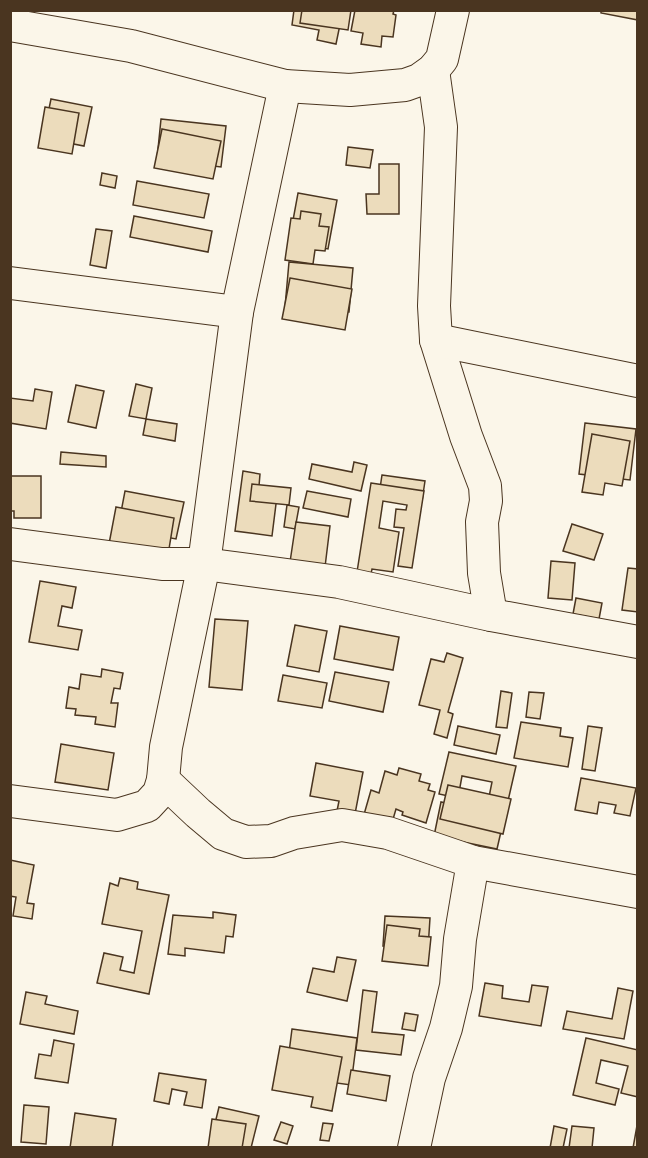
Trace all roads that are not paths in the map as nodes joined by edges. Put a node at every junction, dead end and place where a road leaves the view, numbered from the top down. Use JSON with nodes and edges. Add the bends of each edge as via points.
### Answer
{"nodes":[{"id":1,"x":453,"y":10,"type":"edge"},
{"id":2,"x":10,"y":25,"type":"edge"},
{"id":3,"x":433,"y":70,"type":"junction"},
{"id":4,"x":285,"y":86,"type":"junction"},
{"id":5,"x":10,"y":283,"type":"edge"},
{"id":6,"x":237,"y":312,"type":"junction"},
{"id":7,"x":435,"y":340,"type":"junction"},
{"id":8,"x":638,"y":381,"type":"edge"},
{"id":9,"x":10,"y":544,"type":"edge"},
{"id":10,"x":204,"y":564,"type":"junction"},
{"id":11,"x":491,"y":615,"type":"junction"},
{"id":12,"x":638,"y":642,"type":"edge"},
{"id":13,"x":163,"y":780,"type":"junction"},
{"id":14,"x":10,"y":801,"type":"edge"},
{"id":15,"x":473,"y":862,"type":"junction"},
{"id":16,"x":638,"y":892,"type":"edge"},
{"id":17,"x":414,"y":1148,"type":"edge"}],
"edges":[{"from":1,"to":3,"type":"street","via":[[442,59]]},
{"from":2,"to":4,"type":"street","via":[[131,46]]},
{"from":3,"to":4,"type":"street","via":[[405,85],[350,90]]},
{"from":3,"to":7,"type":"street","via":[[441,127]]},
{"from":4,"to":6,"type":"street"},
{"from":5,"to":6,"type":"street"},
{"from":6,"to":10,"type":"street"},
{"from":7,"to":8,"type":"street"},
{"from":7,"to":11,"type":"street","via":[[485,486],[484,573]]},
{"from":9,"to":10,"type":"street","via":[[162,564]]},
{"from":10,"to":11,"type":"street","via":[[339,582]]},
{"from":10,"to":13,"type":"street","via":[[166,747]]},
{"from":11,"to":12,"type":"street"},
{"from":13,"to":14,"type":"street","via":[[159,793],[147,806],[117,815]]},
{"from":13,"to":15,"type":"street","via":[[223,834],[246,842],[271,841],[342,825],[388,833]]},
{"from":15,"to":16,"type":"street"},
{"from":15,"to":17,"type":"street","via":[[456,986],[429,1078]]}]}
